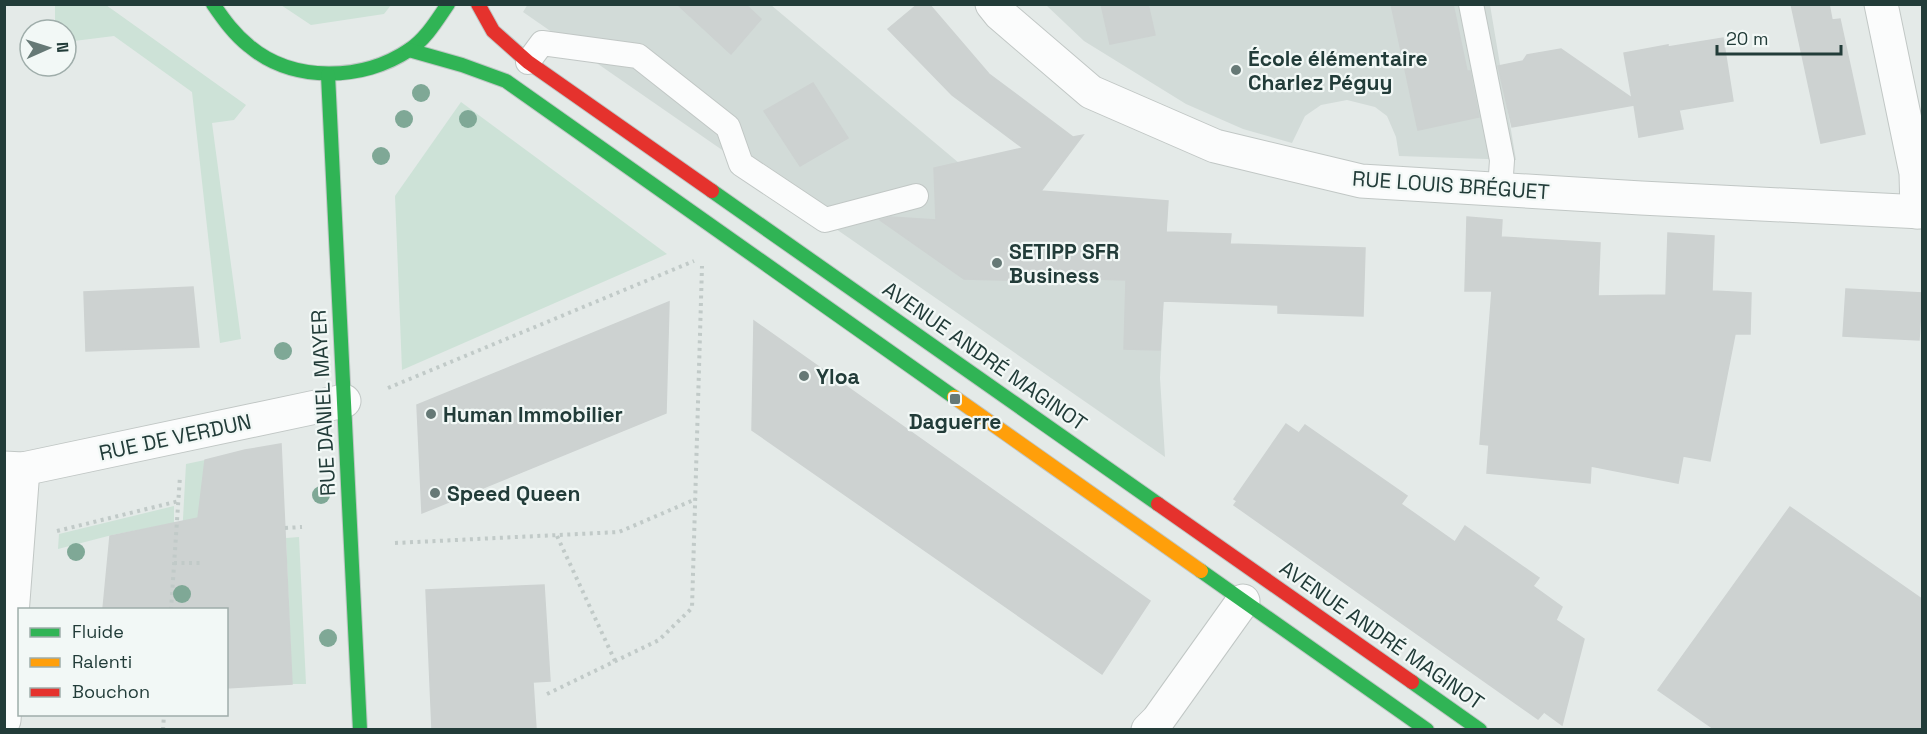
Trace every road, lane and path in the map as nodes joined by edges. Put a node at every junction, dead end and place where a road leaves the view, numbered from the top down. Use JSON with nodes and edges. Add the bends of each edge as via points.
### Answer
{"nodes":[{"id":1,"x":213,"y":4,"type":"edge"},
{"id":2,"x":448,"y":4,"type":"edge"},
{"id":3,"x":478,"y":4,"type":"edge"},
{"id":4,"x":992,"y":4,"type":"edge"},
{"id":5,"x":1471,"y":4,"type":"edge"},
{"id":6,"x":1881,"y":4,"type":"edge"},
{"id":7,"x":409,"y":50,"type":"junction"},
{"id":8,"x":528,"y":62,"type":"junction"},
{"id":9,"x":328,"y":75,"type":"junction"},
{"id":10,"x":1500,"y":190,"type":"junction"},
{"id":11,"x":916,"y":196,"type":"dead end"},
{"id":12,"x":1920,"y":212,"type":"edge"},
{"id":13,"x":388,"y":388,"type":"dead end"},
{"id":14,"x":344,"y":401,"type":"junction"},
{"id":15,"x":14,"y":468,"type":"edge"},
{"id":16,"x":181,"y":470,"type":"dead end"},
{"id":17,"x":696,"y":499,"type":"junction"},
{"id":18,"x":179,"y":501,"type":"junction"},
{"id":19,"x":302,"y":527,"type":"dead end"},
{"id":20,"x":285,"y":528,"type":"dead end"},
{"id":21,"x":49,"y":533,"type":"dead end"},
{"id":22,"x":557,"y":536,"type":"junction"},
{"id":23,"x":395,"y":543,"type":"dead end"},
{"id":24,"x":174,"y":563,"type":"junction"},
{"id":25,"x":203,"y":563,"type":"dead end"},
{"id":26,"x":1243,"y":601,"type":"junction"},
{"id":27,"x":171,"y":608,"type":"edge"},
{"id":28,"x":615,"y":661,"type":"junction"},
{"id":29,"x":547,"y":694,"type":"dead end"},
{"id":30,"x":4,"y":720,"type":"edge"},
{"id":31,"x":360,"y":729,"type":"edge"},
{"id":32,"x":1148,"y":729,"type":"edge"},
{"id":33,"x":1426,"y":729,"type":"edge"},
{"id":34,"x":1480,"y":729,"type":"edge"}],
"edges":[{"from":1,"to":9,"type":"main road","via":[[222,21],[251,49],[287,68]]},
{"from":2,"to":7,"type":"main road","via":[[434,27]]},
{"from":3,"to":8,"type":"main road","name":"AVENUE ANDRÉ MAGINOT","via":[[493,31]]},
{"from":4,"to":10,"type":"street","name":"RUE LOUIS BRÉGUET","via":[[1091,92],[1215,146],[1361,180]]},
{"from":5,"to":10,"type":"lane","via":[[1502,160]]},
{"from":6,"to":12,"type":"street","via":[[1916,173]]},
{"from":7,"to":9,"type":"main road","via":[[370,69]]},
{"from":7,"to":26,"type":"main road","via":[[506,81]]},
{"from":8,"to":11,"type":"lane","via":[[542,43],[638,56],[728,127],[741,164],[825,220]]},
{"from":8,"to":34,"type":"main road","name":"AVENUE ANDRÉ MAGINOT"},
{"from":9,"to":14,"type":"main road","name":"RUE DANIEL MAYER"},
{"from":10,"to":12,"type":"street","name":"RUE LOUIS BRÉGUET"},
{"from":13,"to":17,"type":"path","via":[[702,258]]},
{"from":14,"to":15,"type":"street","name":"RUE DE VERDUN"},
{"from":14,"to":31,"type":"main road","name":"RUE DANIEL MAYER"},
{"from":15,"to":30,"type":"street"},
{"from":16,"to":18,"type":"path"},
{"from":17,"to":22,"type":"path","via":[[619,532]]},
{"from":17,"to":28,"type":"path","via":[[692,608],[659,640]]},
{"from":18,"to":21,"type":"path"},
{"from":18,"to":24,"type":"path"},
{"from":19,"to":20,"type":"path"},
{"from":22,"to":23,"type":"path"},
{"from":22,"to":28,"type":"path"},
{"from":24,"to":25,"type":"path"},
{"from":24,"to":27,"type":"path"},
{"from":26,"to":32,"type":"street"},
{"from":26,"to":33,"type":"main road"},
{"from":28,"to":29,"type":"path"}]}
